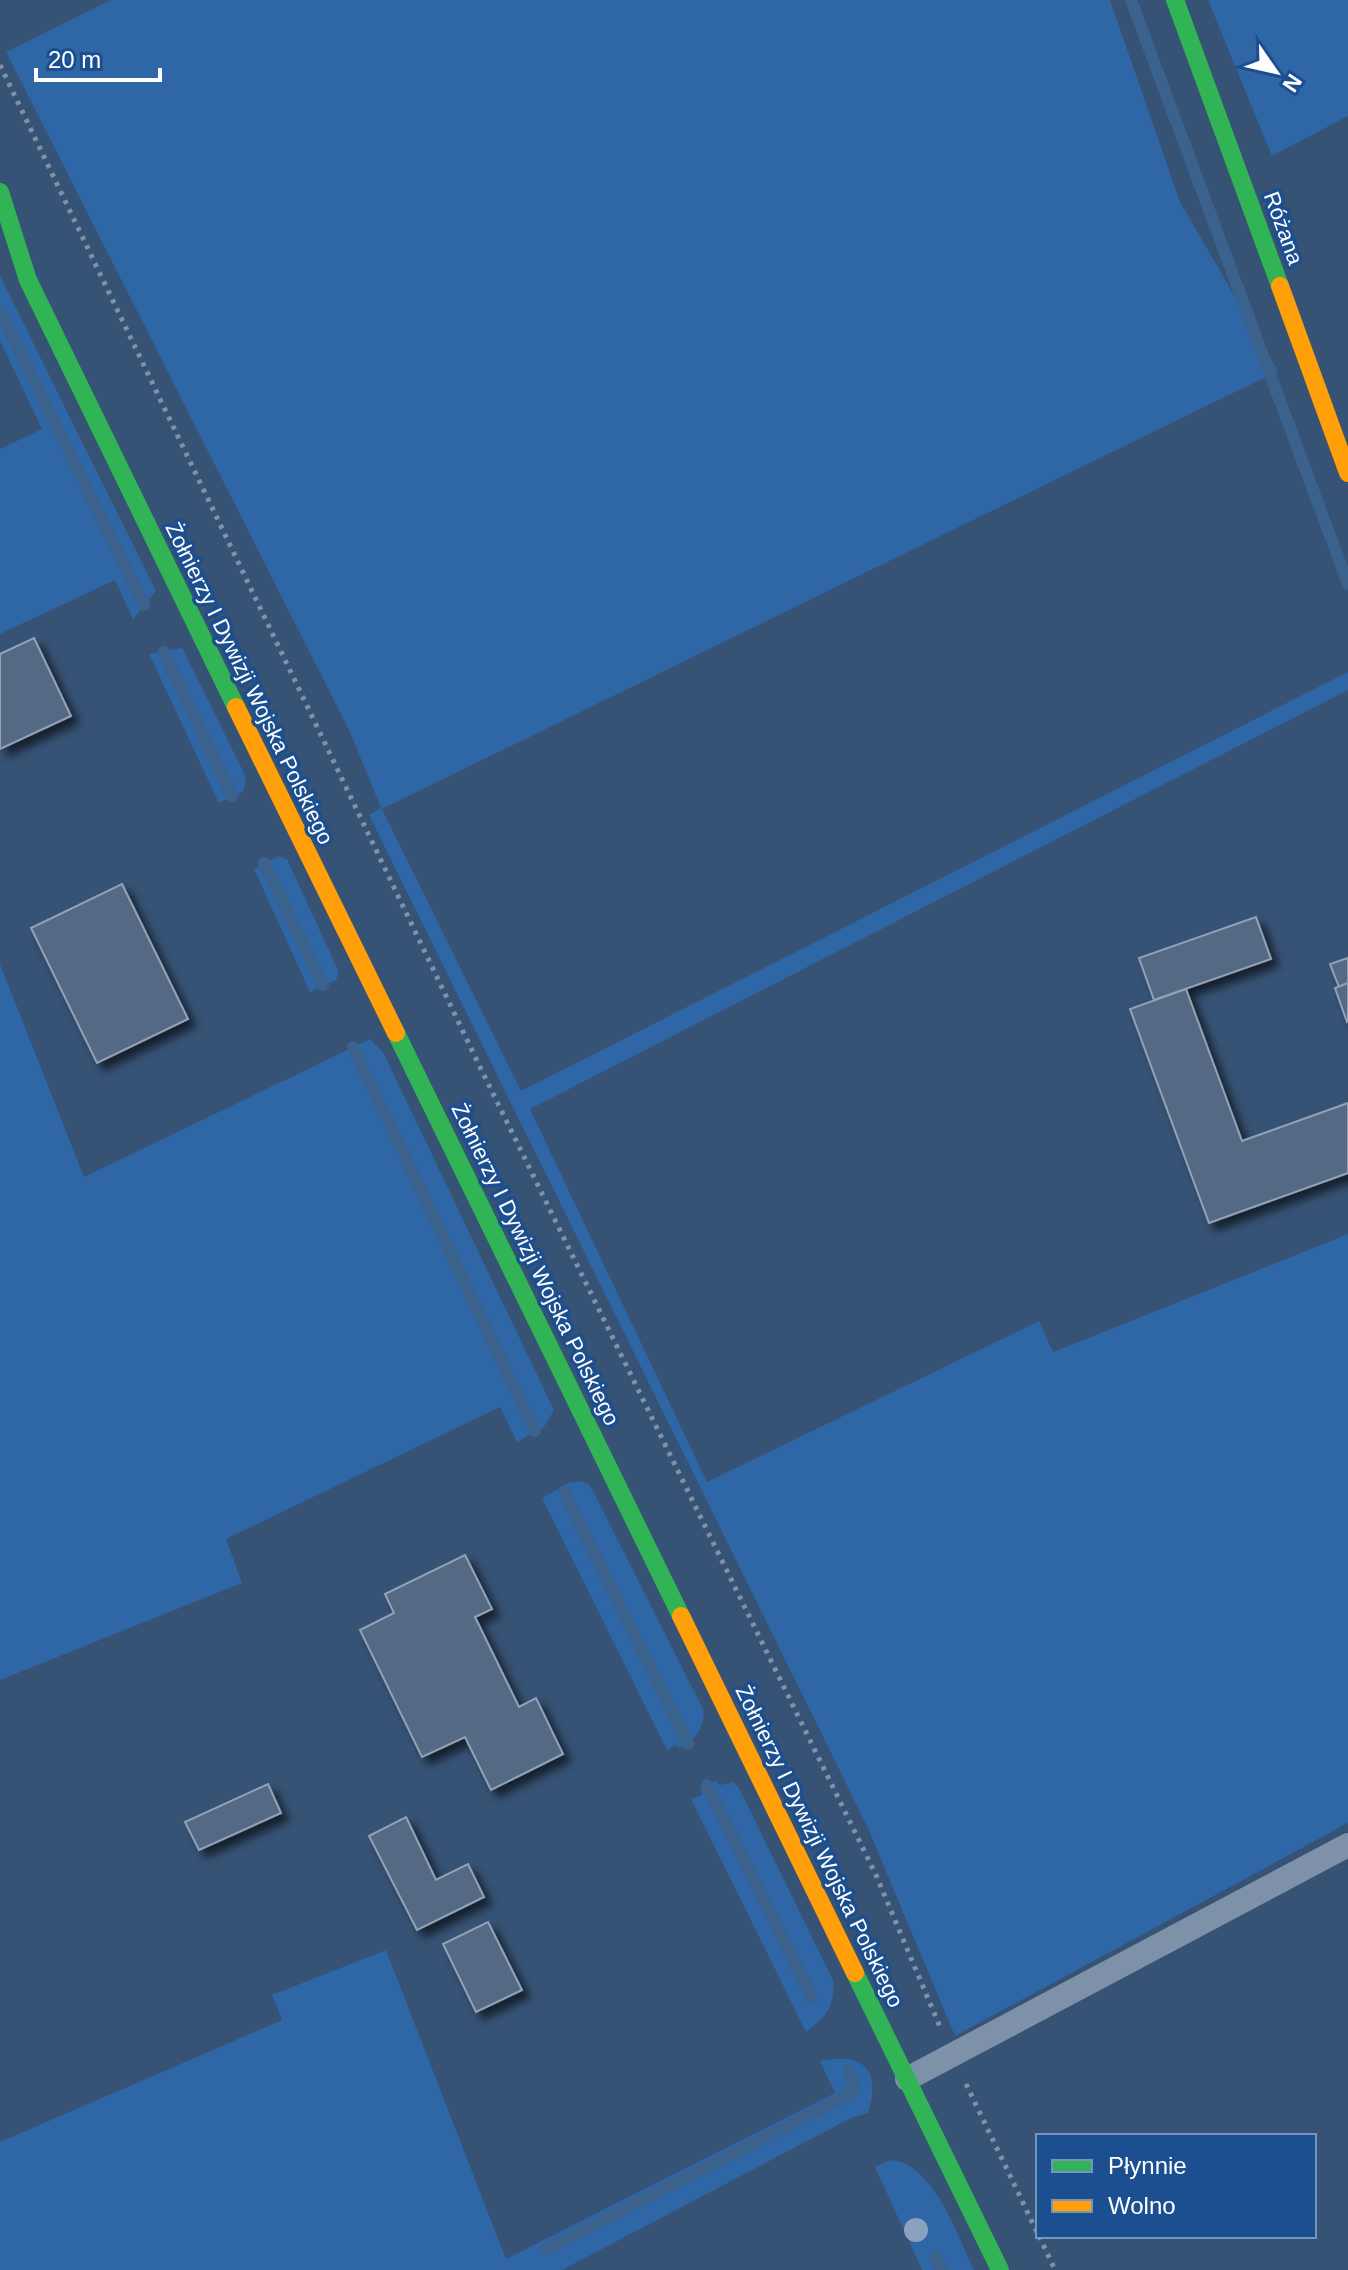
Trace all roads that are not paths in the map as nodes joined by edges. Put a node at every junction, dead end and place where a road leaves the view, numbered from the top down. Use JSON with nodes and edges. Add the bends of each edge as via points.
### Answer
{"nodes":[{"id":1,"x":1175,"y":0,"type":"edge"},
{"id":2,"x":0,"y":192,"type":"edge"},
{"id":3,"x":0,"y":242,"type":"edge"},
{"id":4,"x":28,"y":280,"type":"junction"},
{"id":5,"x":1348,"y":473,"type":"edge"},
{"id":6,"x":1348,"y":1845,"type":"edge"},
{"id":7,"x":907,"y":2079,"type":"junction"},
{"id":8,"x":1000,"y":2270,"type":"edge"}],
"edges":[{"from":1,"to":5,"type":"street","name":"Różana"},
{"from":2,"to":4,"type":"street","name":"Żołnierzy I Dywizji Wojska Polskiego"},
{"from":3,"to":4,"type":"street","name":"Żołnierzy I Dywizji Wojska Polskiego"},
{"from":4,"to":7,"type":"street","name":"Żołnierzy I Dywizji Wojska Polskiego"},
{"from":6,"to":7,"type":"lane"},
{"from":7,"to":8,"type":"street","name":"Żołnierzy I Dywizji Wojska Polskiego"}]}
